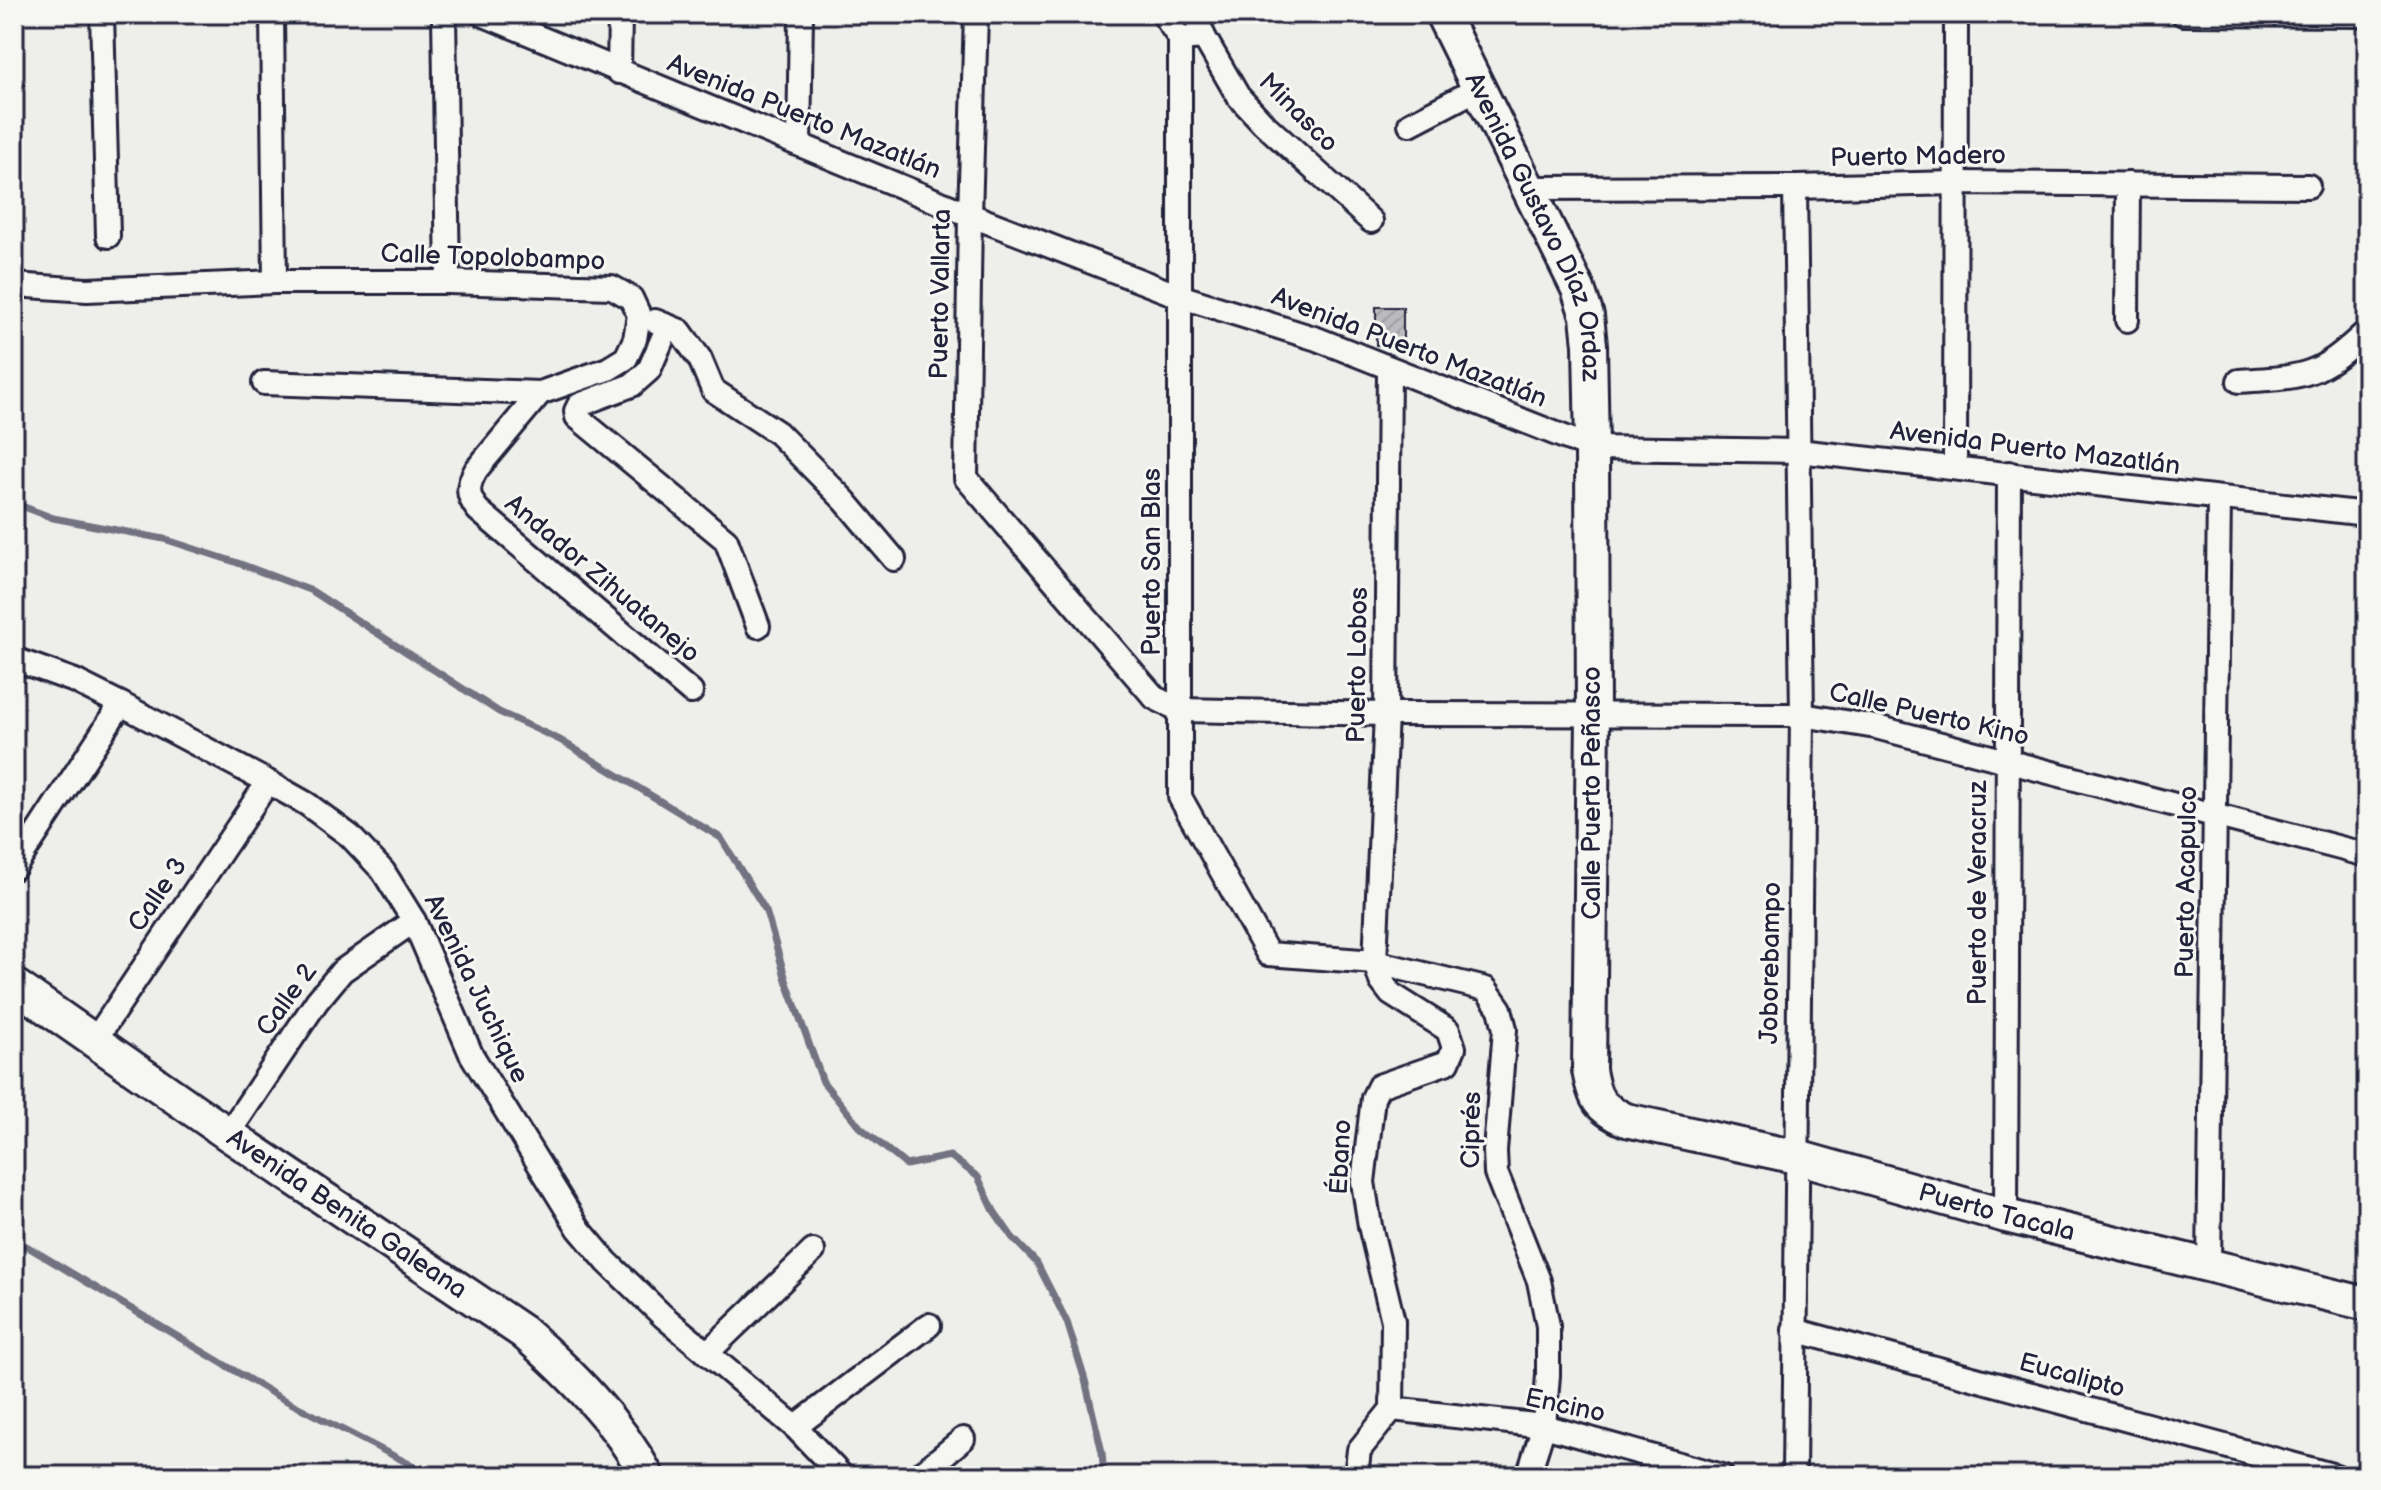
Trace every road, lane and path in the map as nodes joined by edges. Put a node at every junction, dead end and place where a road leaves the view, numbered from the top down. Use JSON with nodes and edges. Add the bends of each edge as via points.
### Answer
{"nodes":[{"id":1,"x":102,"y":14,"type":"edge"},
{"id":2,"x":272,"y":14,"type":"edge"},
{"id":3,"x":444,"y":14,"type":"edge"},
{"id":4,"x":482,"y":14,"type":"edge"},
{"id":5,"x":620,"y":14,"type":"edge"},
{"id":6,"x":801,"y":14,"type":"edge"},
{"id":7,"x":976,"y":14,"type":"edge"},
{"id":8,"x":1163,"y":14,"type":"edge"},
{"id":9,"x":1195,"y":14,"type":"edge"},
{"id":10,"x":1442,"y":14,"type":"edge"},
{"id":11,"x":1956,"y":14,"type":"edge"},
{"id":12,"x":2183,"y":14,"type":"edge"},
{"id":13,"x":2359,"y":15,"type":"edge"},
{"id":14,"x":1204,"y":37,"type":"junction"},
{"id":15,"x":1180,"y":39,"type":"junction"},
{"id":16,"x":619,"y":72,"type":"junction"},
{"id":17,"x":1479,"y":88,"type":"junction"},
{"id":18,"x":1410,"y":124,"type":"dead end"},
{"id":19,"x":799,"y":144,"type":"junction"},
{"id":20,"x":1956,"y":183,"type":"junction"},
{"id":21,"x":2128,"y":184,"type":"junction"},
{"id":22,"x":2308,"y":186,"type":"dead end"},
{"id":23,"x":1795,"y":187,"type":"junction"},
{"id":24,"x":1528,"y":188,"type":"junction"},
{"id":25,"x":970,"y":215,"type":"junction"},
{"id":26,"x":1371,"y":221,"type":"dead end"},
{"id":27,"x":108,"y":236,"type":"dead end"},
{"id":28,"x":275,"y":282,"type":"junction"},
{"id":29,"x":448,"y":282,"type":"junction"},
{"id":30,"x":14,"y":285,"type":"edge"},
{"id":31,"x":1179,"y":296,"type":"junction"},
{"id":32,"x":639,"y":315,"type":"junction"},
{"id":33,"x":2127,"y":320,"type":"dead end"},
{"id":34,"x":668,"y":326,"type":"junction"},
{"id":35,"x":2367,"y":331,"type":"edge"},
{"id":36,"x":1389,"y":369,"type":"junction"},
{"id":37,"x":2239,"y":381,"type":"dead end"},
{"id":38,"x":264,"y":383,"type":"dead end"},
{"id":39,"x":540,"y":393,"type":"junction"},
{"id":40,"x":1592,"y":448,"type":"junction"},
{"id":41,"x":1798,"y":451,"type":"junction"},
{"id":42,"x":1955,"y":467,"type":"junction"},
{"id":43,"x":2009,"y":473,"type":"junction"},
{"id":44,"x":2219,"y":499,"type":"junction"},
{"id":45,"x":2367,"y":514,"type":"edge"},
{"id":46,"x":894,"y":559,"type":"dead end"},
{"id":47,"x":758,"y":626,"type":"dead end"},
{"id":48,"x":14,"y":659,"type":"edge"},
{"id":49,"x":691,"y":692,"type":"dead end"},
{"id":50,"x":121,"y":704,"type":"junction"},
{"id":51,"x":1180,"y":710,"type":"junction"},
{"id":52,"x":1386,"y":714,"type":"junction"},
{"id":53,"x":1593,"y":715,"type":"junction"},
{"id":54,"x":1802,"y":715,"type":"junction"},
{"id":55,"x":2007,"y":762,"type":"junction"},
{"id":56,"x":268,"y":782,"type":"junction"},
{"id":57,"x":2216,"y":817,"type":"junction"},
{"id":58,"x":2367,"y":855,"type":"edge"},
{"id":59,"x":14,"y":868,"type":"edge"},
{"id":60,"x":414,"y":921,"type":"junction"},
{"id":61,"x":1375,"y":962,"type":"junction"},
{"id":62,"x":14,"y":985,"type":"edge"},
{"id":63,"x":95,"y":1040,"type":"junction"},
{"id":64,"x":1626,"y":1120,"type":"joint"},
{"id":65,"x":228,"y":1134,"type":"junction"},
{"id":66,"x":1797,"y":1157,"type":"junction"},
{"id":67,"x":2006,"y":1216,"type":"junction"},
{"id":68,"x":813,"y":1251,"type":"dead end"},
{"id":69,"x":2209,"y":1265,"type":"junction"},
{"id":70,"x":2367,"y":1304,"type":"edge"},
{"id":71,"x":929,"y":1325,"type":"dead end"},
{"id":72,"x":1794,"y":1330,"type":"junction"},
{"id":73,"x":707,"y":1353,"type":"junction"},
{"id":74,"x":1392,"y":1409,"type":"junction"},
{"id":75,"x":1544,"y":1426,"type":"junction"},
{"id":76,"x":795,"y":1427,"type":"junction"},
{"id":77,"x":963,"y":1439,"type":"dead end"},
{"id":78,"x":647,"y":1476,"type":"edge"},
{"id":79,"x":842,"y":1476,"type":"edge"},
{"id":80,"x":918,"y":1476,"type":"edge"},
{"id":81,"x":1356,"y":1476,"type":"edge"},
{"id":82,"x":1528,"y":1476,"type":"edge"},
{"id":83,"x":1722,"y":1476,"type":"edge"},
{"id":84,"x":1794,"y":1476,"type":"edge"},
{"id":85,"x":2336,"y":1476,"type":"edge"}],
"edges":[{"from":1,"to":27,"type":"street"},
{"from":2,"to":28,"type":"street"},
{"from":3,"to":29,"type":"street"},
{"from":4,"to":16,"type":"street","name":"Avenida Puerto Mazatlán"},
{"from":5,"to":16,"type":"street"},
{"from":6,"to":19,"type":"street"},
{"from":7,"to":25,"type":"street","name":"Puerto Vallarta"},
{"from":8,"to":15,"type":"street"},
{"from":9,"to":14,"type":"street","name":"Minasco"},
{"from":10,"to":17,"type":"street","name":"Avenida Gustavo Díaz Ordaz"},
{"from":11,"to":20,"type":"street"},
{"from":12,"to":13,"type":"street"},
{"from":14,"to":15,"type":"street"},
{"from":14,"to":26,"type":"street","name":"Minasco","via":[[1246,105]]},
{"from":15,"to":31,"type":"street","name":"Puerto San Blas"},
{"from":16,"to":19,"type":"street","name":"Avenida Puerto Mazatlán"},
{"from":17,"to":18,"type":"street"},
{"from":17,"to":24,"type":"street","name":"Avenida Gustavo Díaz Ordaz"},
{"from":19,"to":25,"type":"street","name":"Avenida Puerto Mazatlán"},
{"from":20,"to":21,"type":"street","name":"Puerto Madero"},
{"from":20,"to":23,"type":"street","name":"Puerto Madero"},
{"from":20,"to":42,"type":"street"},
{"from":21,"to":22,"type":"street","name":"Puerto Madero"},
{"from":21,"to":33,"type":"street"},
{"from":23,"to":24,"type":"street","name":"Puerto Madero"},
{"from":23,"to":41,"type":"street","name":"Joborebampo"},
{"from":24,"to":40,"type":"street","name":"Avenida Gustavo Díaz Ordaz","via":[[1587,316]]},
{"from":25,"to":31,"type":"street","name":"Avenida Puerto Mazatlán"},
{"from":25,"to":51,"type":"street","name":"Puerto Vallarta","via":[[966,478],[1155,698]]},
{"from":28,"to":29,"type":"street","name":"Calle Topolobampo"},
{"from":28,"to":30,"type":"street","name":"Calle Topolobampo","via":[[87,290]]},
{"from":29,"to":32,"type":"street","name":"Calle Topolobampo","via":[[612,287],[631,298]]},
{"from":31,"to":36,"type":"street","name":"Avenida Puerto Mazatlán","via":[[1317,339]]},
{"from":31,"to":51,"type":"street","name":"Puerto San Blas"},
{"from":32,"to":34,"type":"street"},
{"from":32,"to":39,"type":"street","via":[[626,358]]},
{"from":34,"to":46,"type":"street","via":[[680,331],[700,359],[713,390],[778,433]]},
{"from":34,"to":47,"type":"street","via":[[649,370],[632,385],[579,405],[577,417],[726,540]]},
{"from":35,"to":37,"type":"street","via":[[2321,369],[2296,378]]},
{"from":36,"to":40,"type":"street","name":"Avenida Puerto Mazatlán"},
{"from":36,"to":52,"type":"street","name":"Puerto Lobos"},
{"from":38,"to":39,"type":"street"},
{"from":39,"to":49,"type":"street","name":"Andador Zihuatanejo","via":[[476,470],[468,483],[469,498]]},
{"from":40,"to":41,"type":"street","name":"Avenida Puerto Mazatlán"},
{"from":40,"to":53,"type":"street","name":"Calle Puerto Peñasco"},
{"from":41,"to":42,"type":"street","name":"Avenida Puerto Mazatlán"},
{"from":41,"to":54,"type":"street","name":"Joborebampo"},
{"from":42,"to":43,"type":"street","name":"Avenida Puerto Mazatlán"},
{"from":43,"to":44,"type":"street","name":"Avenida Puerto Mazatlán"},
{"from":43,"to":55,"type":"street","name":"Puerto de Veracruz"},
{"from":44,"to":45,"type":"street","name":"Avenida Puerto Mazatlán"},
{"from":44,"to":57,"type":"street","name":"Puerto Acapulco"},
{"from":48,"to":50,"type":"street","name":"Avenida Juchique"},
{"from":50,"to":56,"type":"street","name":"Avenida Juchique"},
{"from":50,"to":59,"type":"street"},
{"from":51,"to":52,"type":"street","name":"Calle Puerto Kino"},
{"from":51,"to":61,"type":"street","name":"Puerto San Blas","via":[[1180,797],[1268,954]]},
{"from":52,"to":53,"type":"street","name":"Calle Puerto Kino"},
{"from":52,"to":61,"type":"street","name":"Puerto Lobos"},
{"from":53,"to":54,"type":"street","name":"Calle Puerto Kino"},
{"from":53,"to":64,"type":"street","name":"Calle Puerto Peñasco","via":[[1589,1070],[1593,1092],[1606,1111]]},
{"from":54,"to":55,"type":"street","name":"Calle Puerto Kino","via":[[1876,727]]},
{"from":54,"to":66,"type":"street","name":"Joborebampo"},
{"from":55,"to":57,"type":"street","name":"Calle Puerto Kino"},
{"from":55,"to":67,"type":"street","name":"Puerto de Veracruz"},
{"from":56,"to":60,"type":"street","name":"Avenida Juchique","via":[[350,836],[383,871]]},
{"from":56,"to":63,"type":"street","name":"Calle 3"},
{"from":57,"to":58,"type":"street","name":"Calle Puerto Kino"},
{"from":57,"to":69,"type":"street","name":"Puerto Acapulco"},
{"from":60,"to":65,"type":"street","name":"Calle 2","via":[[342,971]]},
{"from":60,"to":73,"type":"street","name":"Avenida Juchique","via":[[471,1054],[579,1229],[607,1262]]},
{"from":61,"to":74,"type":"street","name":"Ébano","via":[[1391,994],[1448,1030],[1454,1048],[1448,1062],[1379,1086],[1373,1098],[1363,1182],[1393,1321]]},
{"from":61,"to":75,"type":"street","name":"Ciprés","via":[[1486,989],[1500,1009],[1505,1029],[1496,1173],[1539,1281],[1548,1326]]},
{"from":62,"to":63,"type":"street","name":"Avenida Benita Galeana"},
{"from":63,"to":65,"type":"street","name":"Avenida Benita Galeana"},
{"from":64,"to":66,"type":"street","name":"Puerto Tacala"},
{"from":65,"to":78,"type":"street","name":"Avenida Benita Galeana","via":[[523,1332],[565,1368]]},
{"from":66,"to":67,"type":"street","name":"Puerto Tacala"},
{"from":66,"to":72,"type":"street","name":"Joborebampo"},
{"from":67,"to":69,"type":"street","name":"Puerto Tacala"},
{"from":68,"to":73,"type":"street"},
{"from":69,"to":70,"type":"street","name":"Puerto Tacala"},
{"from":71,"to":76,"type":"street"},
{"from":72,"to":84,"type":"street","name":"Joborebampo"},
{"from":72,"to":85,"type":"street","name":"Eucalipto"},
{"from":73,"to":76,"type":"street","name":"Avenida Juchique"},
{"from":74,"to":75,"type":"street","name":"Encino"},
{"from":74,"to":81,"type":"street","via":[[1359,1450]]},
{"from":75,"to":82,"type":"street","name":"Ciprés"},
{"from":75,"to":83,"type":"street","name":"Encino"},
{"from":76,"to":79,"type":"street","name":"Avenida Juchique"},
{"from":77,"to":80,"type":"street"}]}
